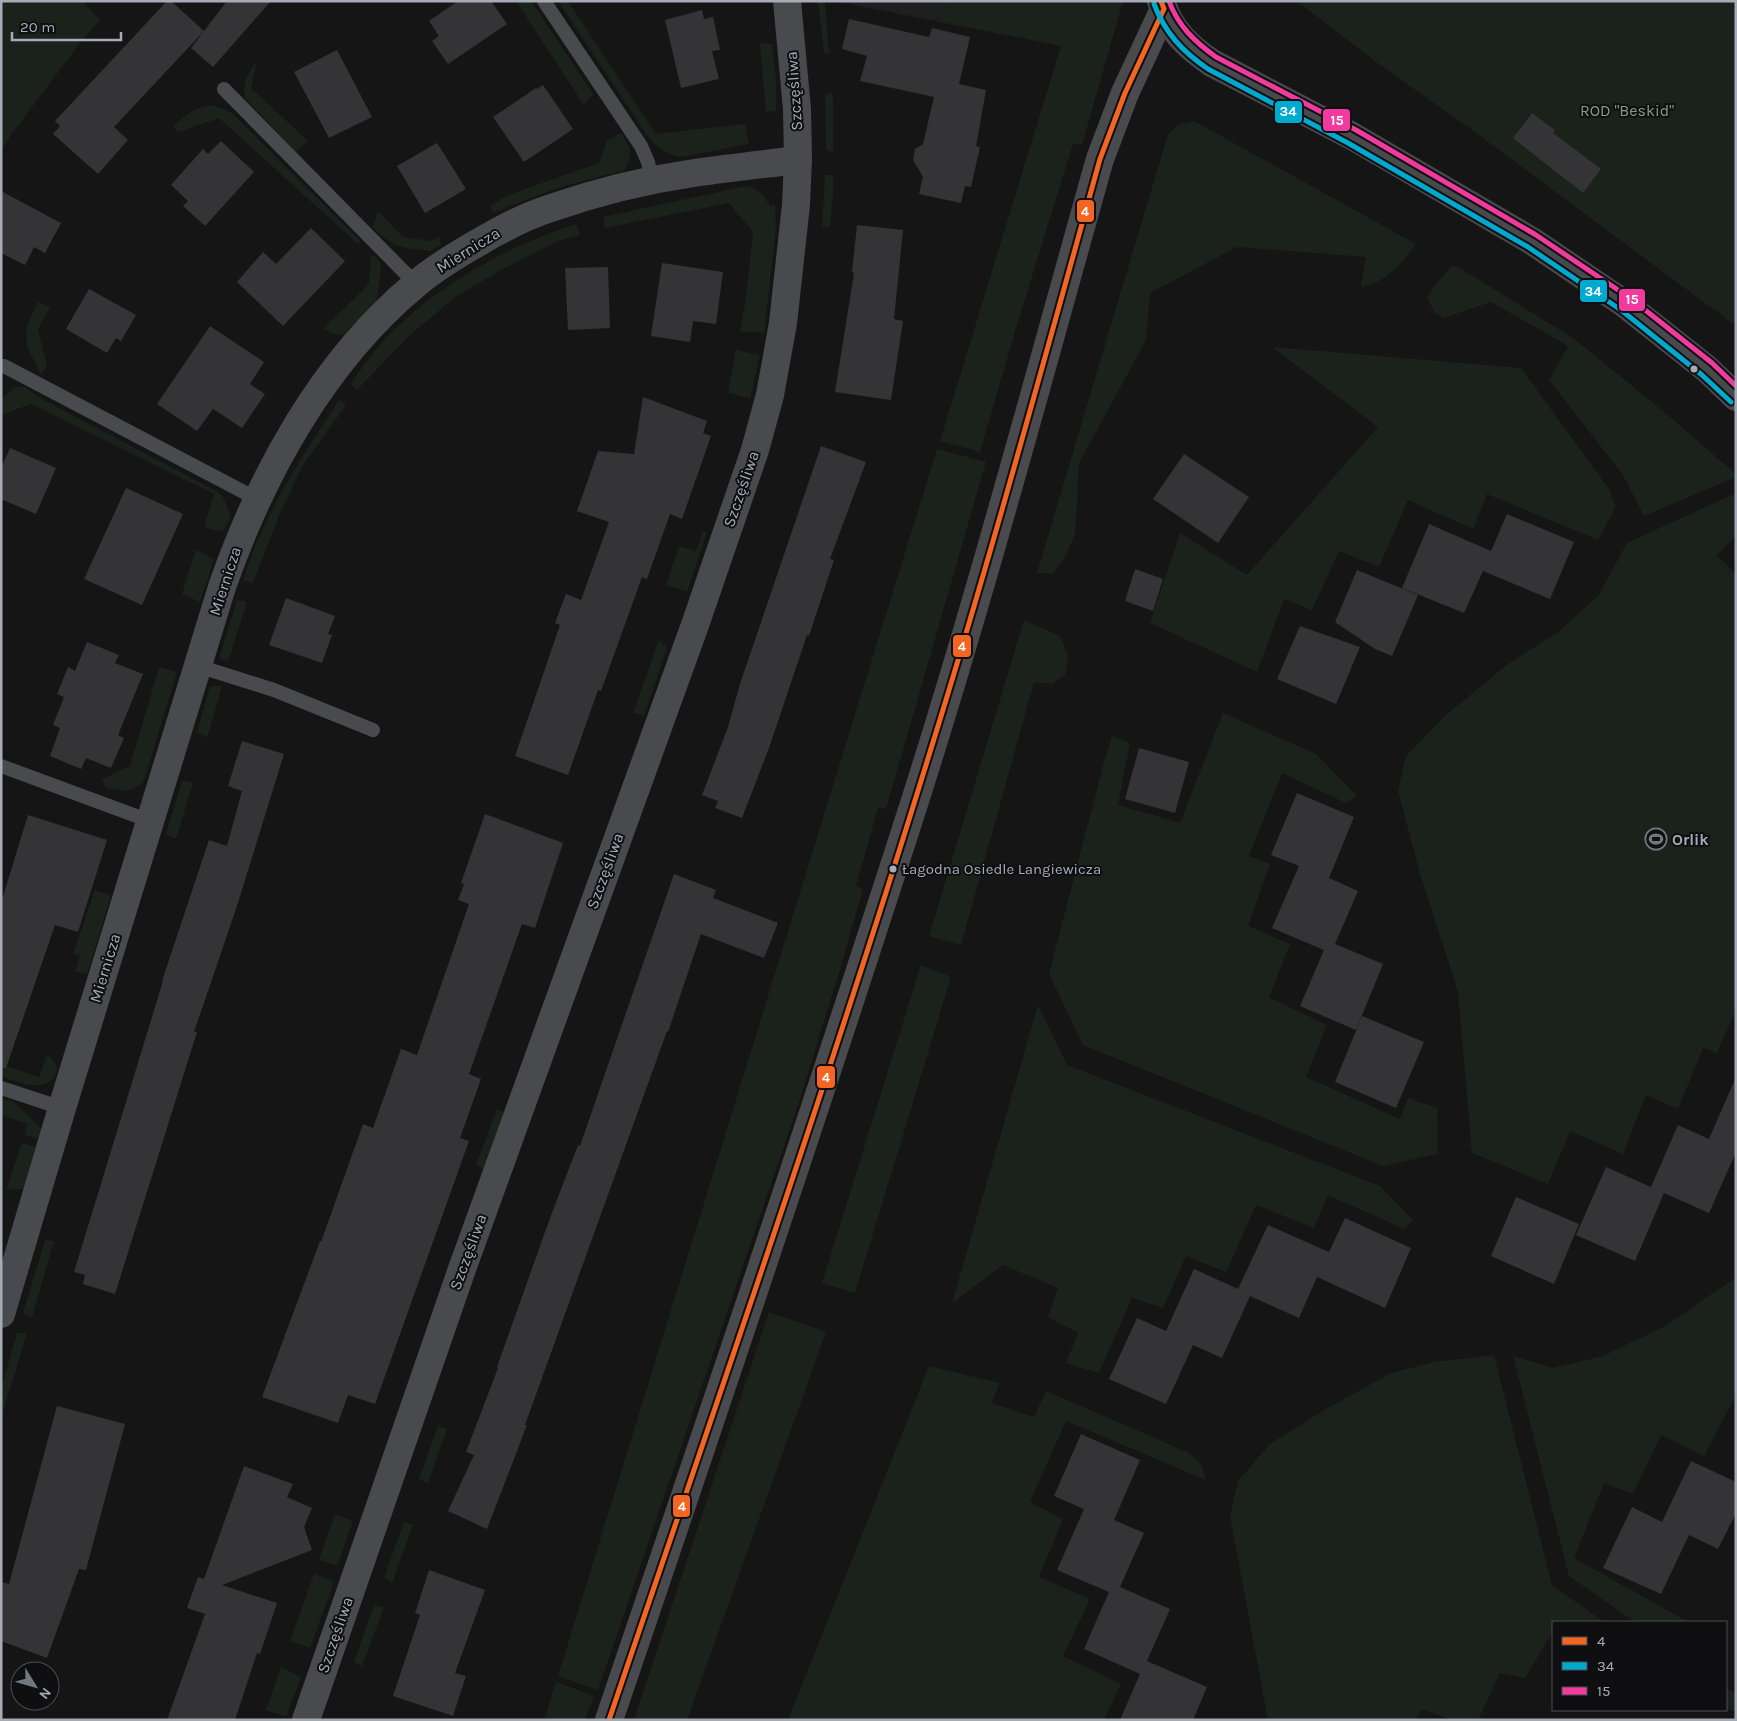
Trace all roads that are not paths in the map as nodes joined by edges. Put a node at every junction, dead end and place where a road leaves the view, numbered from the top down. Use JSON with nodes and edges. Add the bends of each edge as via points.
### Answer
{"nodes":[{"id":1,"x":544,"y":1,"type":"edge"},
{"id":2,"x":787,"y":1,"type":"edge"},
{"id":3,"x":1163,"y":5,"type":"edge"},
{"id":4,"x":224,"y":89,"type":"dead end"},
{"id":5,"x":798,"y":160,"type":"junction"},
{"id":6,"x":652,"y":181,"type":"junction"},
{"id":7,"x":416,"y":284,"type":"junction"},
{"id":8,"x":4,"y":366,"type":"dead end"},
{"id":9,"x":1736,"y":397,"type":"edge"},
{"id":10,"x":257,"y":499,"type":"junction"},
{"id":11,"x":198,"y":666,"type":"junction"},
{"id":12,"x":373,"y":730,"type":"dead end"},
{"id":13,"x":1,"y":766,"type":"edge"},
{"id":14,"x":150,"y":821,"type":"junction"},
{"id":15,"x":1,"y":1088,"type":"edge"},
{"id":16,"x":62,"y":1108,"type":"junction"},
{"id":17,"x":1,"y":1314,"type":"edge"},
{"id":18,"x":306,"y":1720,"type":"edge"},
{"id":19,"x":609,"y":1720,"type":"edge"}],
"edges":[{"from":1,"to":6,"type":"lane","via":[[641,146]]},
{"from":2,"to":5,"type":"street","name":"Szczęśliwa","via":[[797,109]]},
{"from":3,"to":9,"type":"street","via":[[1170,25],[1196,53],[1352,136],[1532,241],[1625,304],[1707,369]]},
{"from":3,"to":19,"type":"street","via":[[1100,159],[982,578],[903,838],[757,1286]]},
{"from":4,"to":7,"type":"lane"},
{"from":5,"to":6,"type":"street","name":"Miernicza"},
{"from":5,"to":18,"type":"street","name":"Szczęśliwa","via":[[783,323],[770,395],[755,450],[462,1269]]},
{"from":6,"to":7,"type":"street","name":"Miernicza","via":[[549,208],[456,255]]},
{"from":7,"to":10,"type":"street","name":"Miernicza","via":[[376,320],[336,368],[300,419]]},
{"from":8,"to":10,"type":"lane"},
{"from":10,"to":11,"type":"street","name":"Miernicza","via":[[237,544]]},
{"from":11,"to":12,"type":"lane","via":[[274,690]]},
{"from":11,"to":14,"type":"street","name":"Miernicza"},
{"from":13,"to":14,"type":"lane"},
{"from":14,"to":16,"type":"street","name":"Miernicza"},
{"from":15,"to":16,"type":"lane"},
{"from":16,"to":17,"type":"street","name":"Miernicza"}]}
